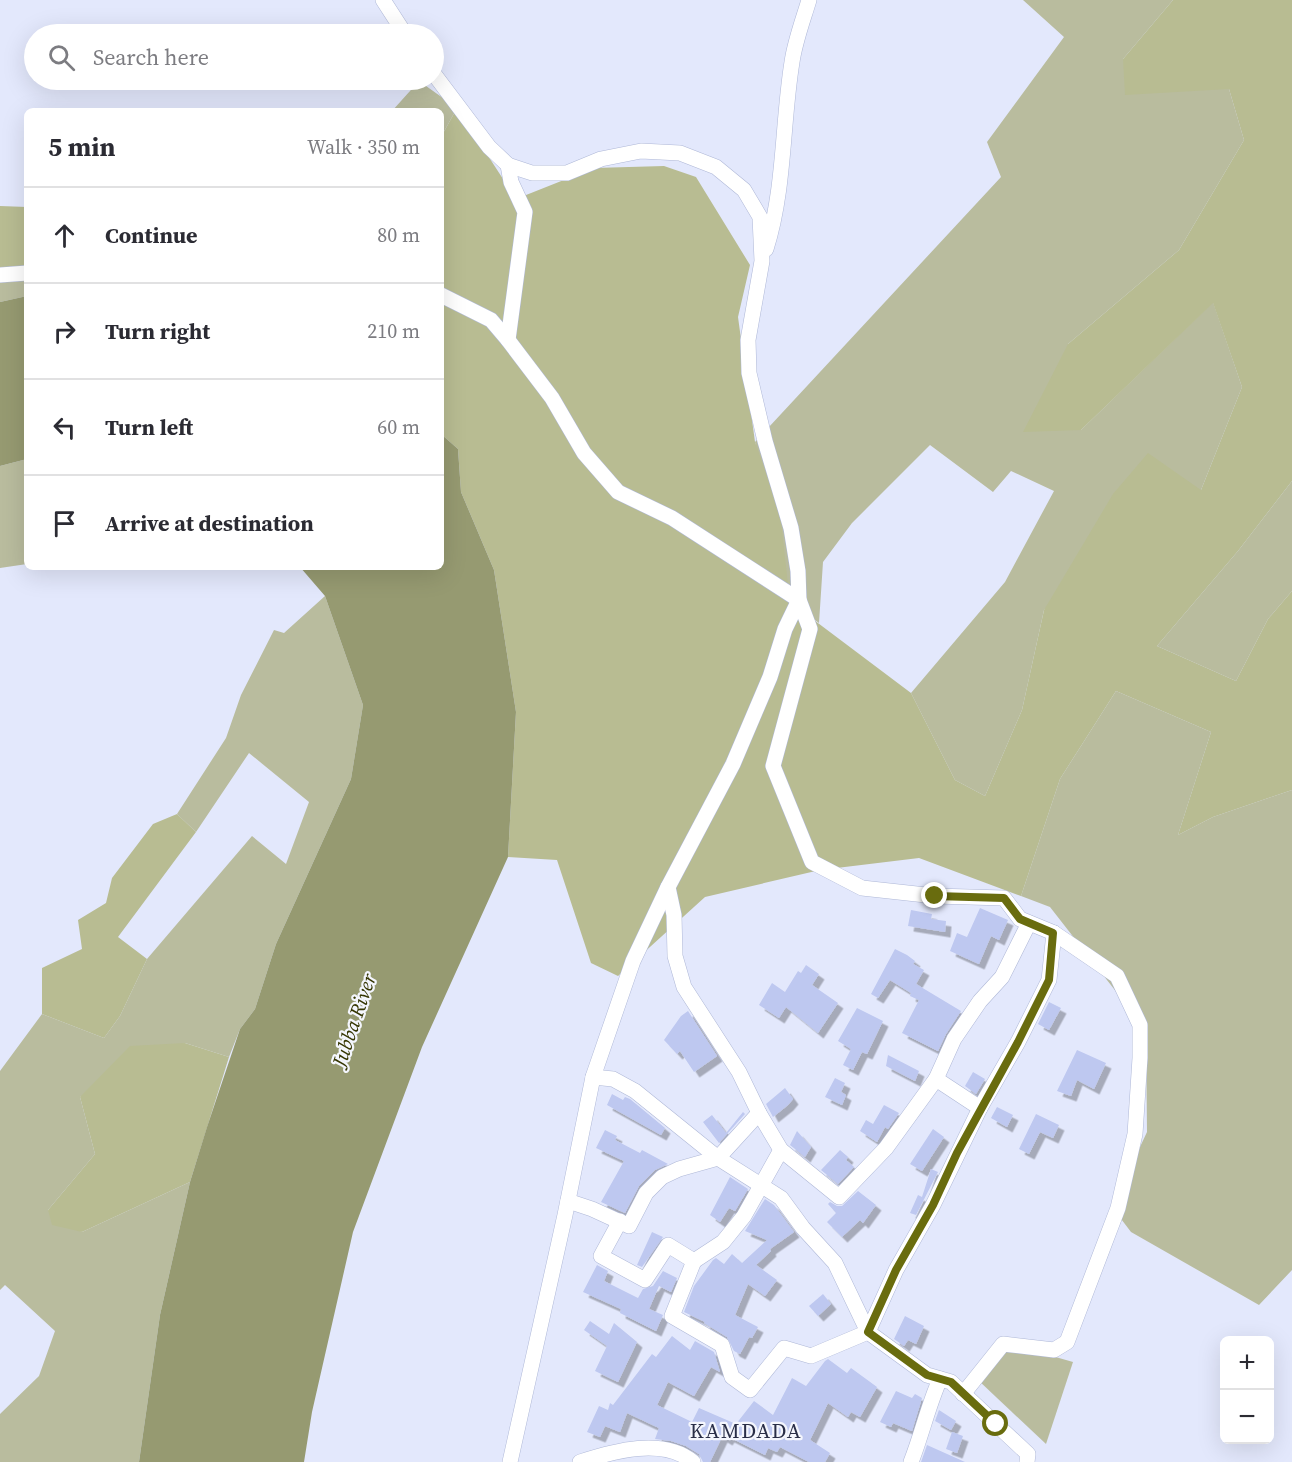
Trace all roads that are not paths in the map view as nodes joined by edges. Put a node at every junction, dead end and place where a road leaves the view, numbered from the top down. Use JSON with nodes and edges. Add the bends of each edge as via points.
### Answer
{"nodes":[{"id":1,"x":383,"y":0,"type":"edge"},
{"id":2,"x":809,"y":0,"type":"edge"},
{"id":3,"x":399,"y":24,"type":"edge"},
{"id":4,"x":444,"y":87,"type":"edge"},
{"id":5,"x":508,"y":165,"type":"junction"},
{"id":6,"x":762,"y":261,"type":"junction"},
{"id":7,"x":24,"y":273,"type":"edge"},
{"id":8,"x":0,"y":275,"type":"edge"},
{"id":9,"x":444,"y":297,"type":"edge"},
{"id":10,"x":508,"y":340,"type":"junction"},
{"id":11,"x":799,"y":600,"type":"junction"},
{"id":12,"x":668,"y":887,"type":"junction"},
{"id":13,"x":1029,"y":922,"type":"junction"},
{"id":14,"x":1053,"y":933,"type":"junction"},
{"id":15,"x":593,"y":1077,"type":"junction"},
{"id":16,"x":936,"y":1079,"type":"junction"},
{"id":17,"x":980,"y":1108,"type":"junction"},
{"id":18,"x":759,"y":1113,"type":"junction"},
{"id":19,"x":781,"y":1150,"type":"junction"},
{"id":20,"x":718,"y":1158,"type":"junction"},
{"id":21,"x":761,"y":1185,"type":"junction"},
{"id":22,"x":568,"y":1201,"type":"junction"},
{"id":23,"x":620,"y":1221,"type":"junction"},
{"id":24,"x":694,"y":1261,"type":"junction"},
{"id":25,"x":868,"y":1332,"type":"junction"},
{"id":26,"x":940,"y":1379,"type":"junction"},
{"id":27,"x":963,"y":1394,"type":"junction"},
{"id":28,"x":510,"y":1462,"type":"edge"},
{"id":29,"x":580,"y":1462,"type":"edge"},
{"id":30,"x":693,"y":1462,"type":"edge"},
{"id":31,"x":911,"y":1462,"type":"edge"},
{"id":32,"x":1026,"y":1462,"type":"edge"}],
"edges":[{"from":1,"to":3,"type":"street"},
{"from":2,"to":6,"type":"street","via":[[792,61],[771,235]]},
{"from":4,"to":5,"type":"street","via":[[489,147]]},
{"from":5,"to":6,"type":"street","via":[[532,173],[567,173],[601,159],[641,151],[680,153],[716,167],[744,190],[760,217]]},
{"from":5,"to":10,"type":"street","via":[[511,183],[525,213]]},
{"from":6,"to":11,"type":"street","via":[[748,340],[749,373],[791,528]]},
{"from":7,"to":8,"type":"street"},
{"from":9,"to":10,"type":"street","via":[[490,320]]},
{"from":10,"to":11,"type":"street","via":[[552,398],[584,453],[618,492],[672,518]]},
{"from":11,"to":12,"type":"street","via":[[733,764]]},
{"from":11,"to":13,"type":"street","via":[[810,629],[773,766],[812,862],[862,888],[1004,898],[1020,919]]},
{"from":12,"to":15,"type":"street","via":[[633,961]]},
{"from":12,"to":18,"type":"street","via":[[674,915],[675,956],[684,987],[739,1072]]},
{"from":13,"to":14,"type":"street"},
{"from":13,"to":16,"type":"street","via":[[1002,976],[954,1039]]},
{"from":14,"to":17,"type":"street","via":[[1049,980]]},
{"from":14,"to":27,"type":"street","via":[[1117,976],[1140,1025],[1135,1134],[1118,1208],[1067,1342],[1054,1350],[1003,1344]]},
{"from":15,"to":20,"type":"street","via":[[613,1079],[635,1090]]},
{"from":15,"to":22,"type":"street"},
{"from":16,"to":17,"type":"street"},
{"from":16,"to":19,"type":"street","via":[[886,1148],[839,1197]]},
{"from":17,"to":25,"type":"street"},
{"from":18,"to":19,"type":"street"},
{"from":18,"to":20,"type":"street"},
{"from":19,"to":21,"type":"street"},
{"from":20,"to":21,"type":"street"},
{"from":20,"to":23,"type":"street","via":[[670,1172],[646,1194],[629,1226]]},
{"from":21,"to":24,"type":"street","via":[[744,1216],[723,1242]]},
{"from":21,"to":25,"type":"street","via":[[781,1198],[835,1263]]},
{"from":22,"to":23,"type":"street"},
{"from":22,"to":28,"type":"street"},
{"from":23,"to":24,"type":"street","via":[[601,1256],[645,1280],[668,1245]]},
{"from":24,"to":25,"type":"street","via":[[672,1316],[722,1345],[732,1377],[750,1390],[784,1348],[812,1356]]},
{"from":25,"to":26,"type":"street","via":[[927,1375]]},
{"from":26,"to":27,"type":"street","via":[[951,1382]]},
{"from":26,"to":31,"type":"street"},
{"from":27,"to":32,"type":"street","via":[[1028,1454]]},
{"from":29,"to":30,"type":"street","via":[[611,1452],[662,1448]]}]}
